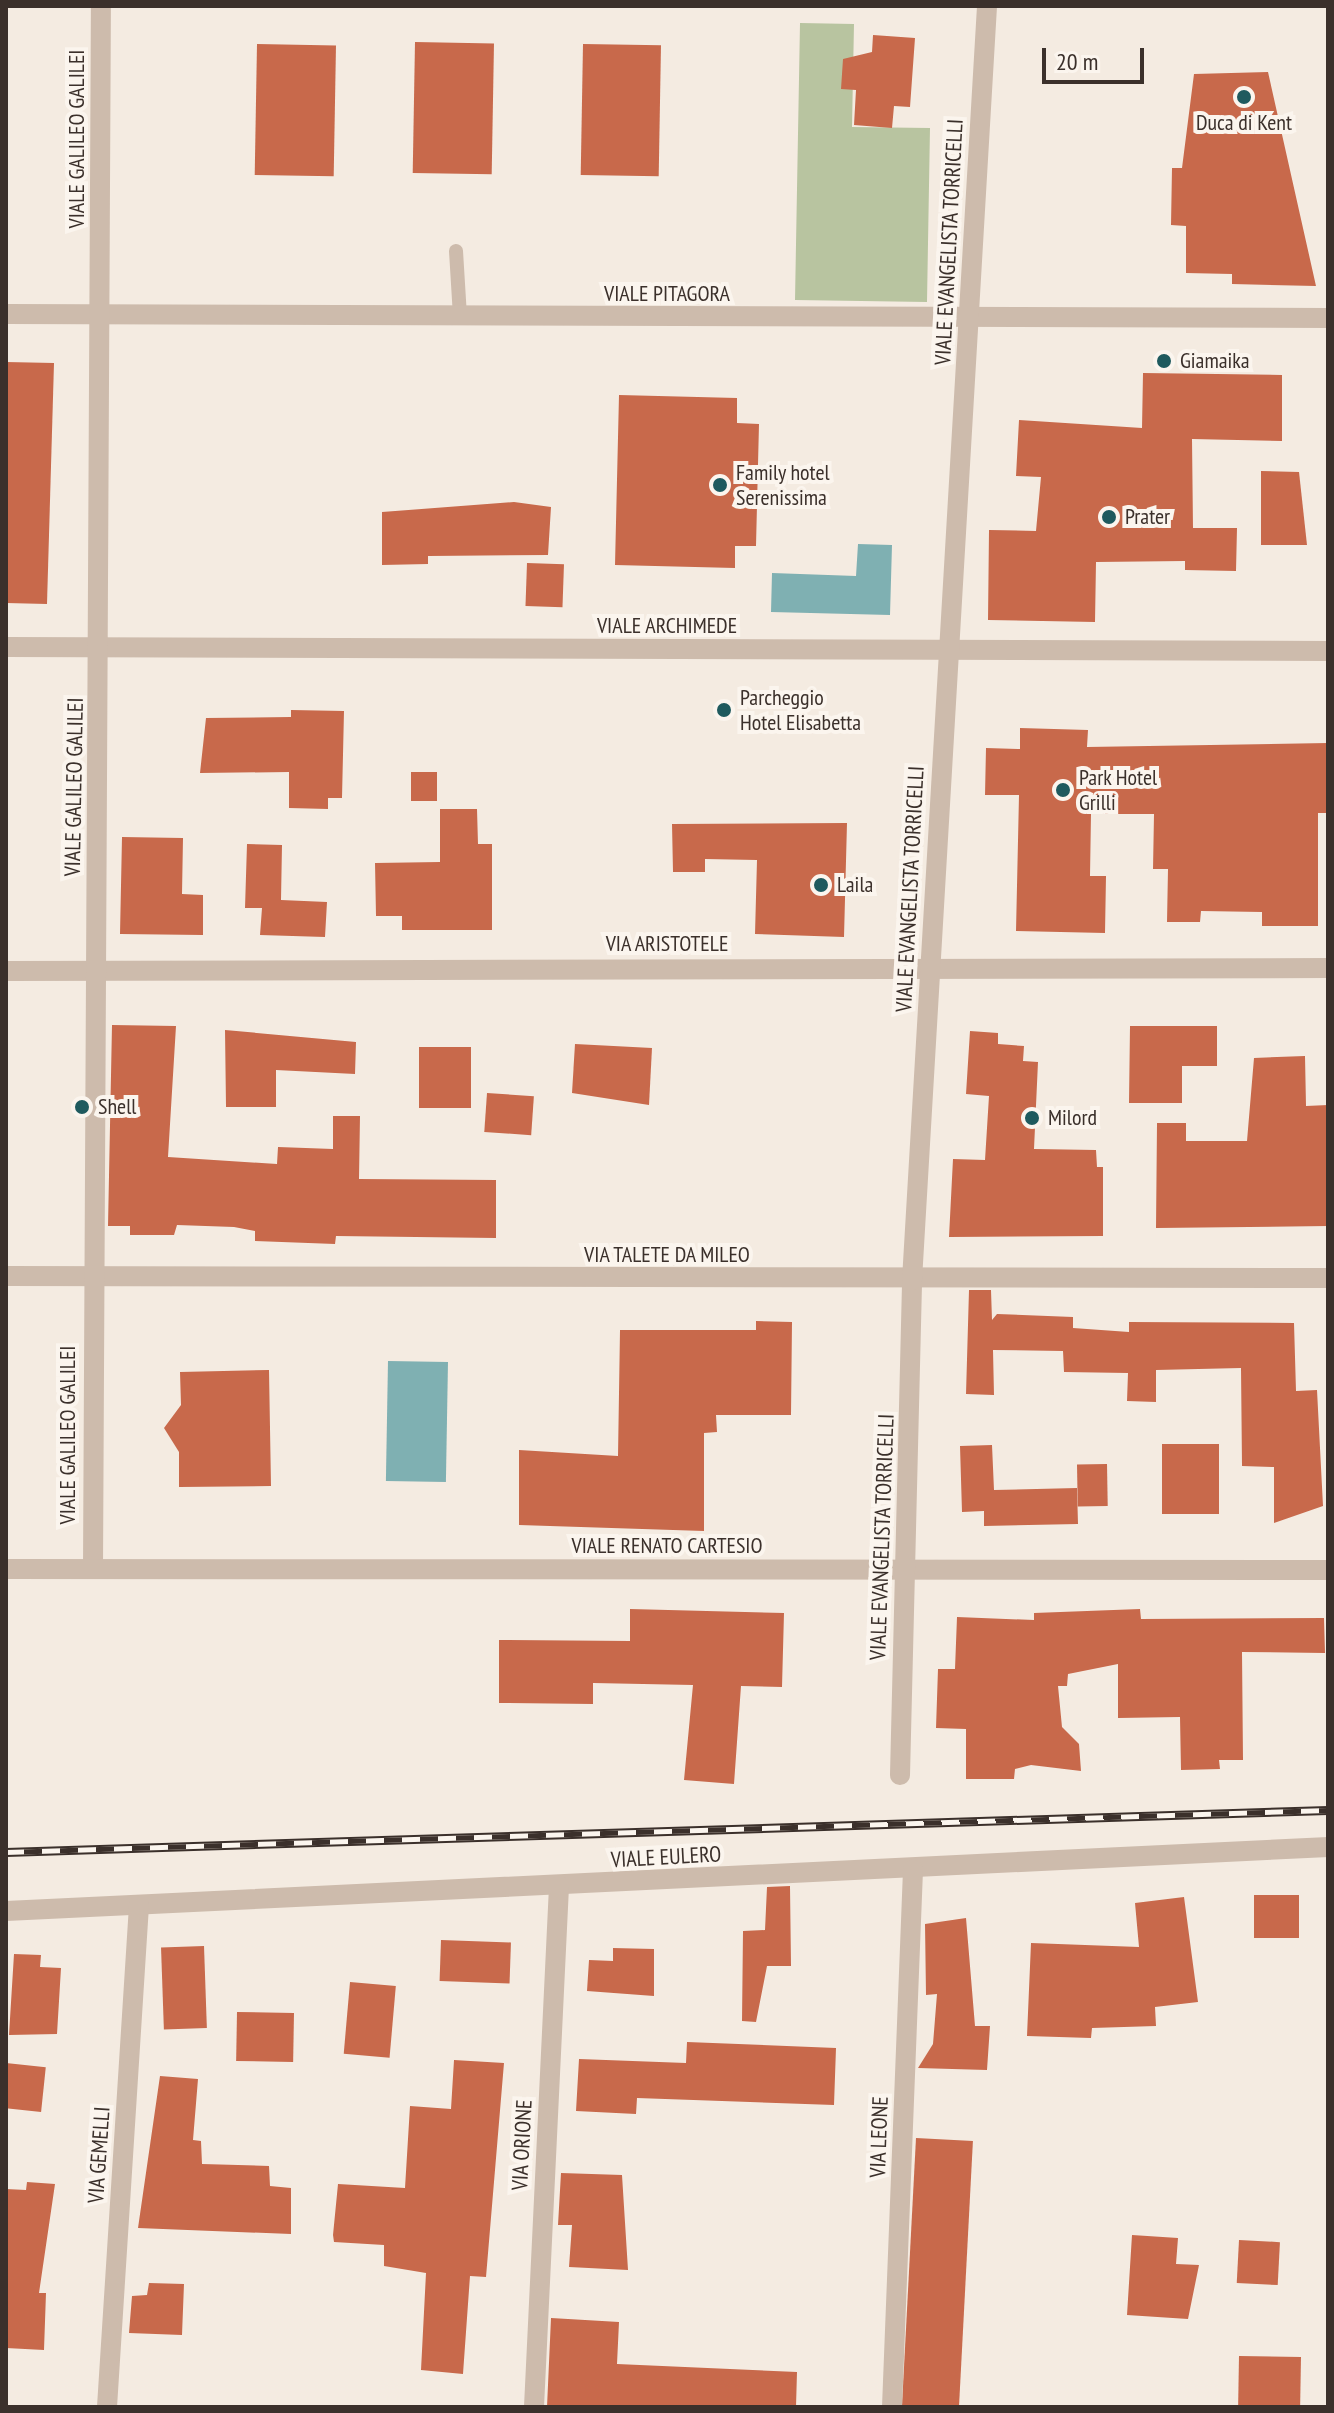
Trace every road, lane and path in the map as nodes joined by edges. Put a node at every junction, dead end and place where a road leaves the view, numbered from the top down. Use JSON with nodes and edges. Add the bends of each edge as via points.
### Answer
{"nodes":[{"id":1,"x":101,"y":6,"type":"edge"},
{"id":2,"x":987,"y":6,"type":"edge"},
{"id":3,"x":456,"y":251,"type":"dead end"},
{"id":4,"x":6,"y":314,"type":"edge"},
{"id":5,"x":101,"y":314,"type":"junction"},
{"id":6,"x":460,"y":317,"type":"junction"},
{"id":7,"x":1328,"y":318,"type":"edge"},
{"id":8,"x":968,"y":320,"type":"junction"},
{"id":9,"x":6,"y":647,"type":"edge"},
{"id":10,"x":101,"y":647,"type":"junction"},
{"id":11,"x":949,"y":651,"type":"junction"},
{"id":12,"x":1328,"y":651,"type":"edge"},
{"id":13,"x":929,"y":967,"type":"junction"},
{"id":14,"x":1328,"y":968,"type":"edge"},
{"id":15,"x":6,"y":971,"type":"edge"},
{"id":16,"x":93,"y":971,"type":"junction"},
{"id":17,"x":6,"y":1276,"type":"edge"},
{"id":18,"x":92,"y":1277,"type":"junction"},
{"id":19,"x":1328,"y":1278,"type":"edge"},
{"id":20,"x":912,"y":1280,"type":"junction"},
{"id":21,"x":93,"y":1568,"type":"junction"},
{"id":22,"x":6,"y":1569,"type":"edge"},
{"id":23,"x":1328,"y":1570,"type":"edge"},
{"id":24,"x":904,"y":1571,"type":"junction"},
{"id":25,"x":900,"y":1775,"type":"dead end"},
{"id":26,"x":1328,"y":1847,"type":"edge"},
{"id":27,"x":913,"y":1869,"type":"junction"},
{"id":28,"x":559,"y":1886,"type":"junction"},
{"id":29,"x":139,"y":1905,"type":"junction"},
{"id":30,"x":6,"y":1911,"type":"edge"},
{"id":31,"x":107,"y":2407,"type":"edge"},
{"id":32,"x":534,"y":2407,"type":"edge"},
{"id":33,"x":892,"y":2407,"type":"edge"}],
"edges":[{"from":1,"to":5,"type":"street","name":"VIALE GALILEO GALILEI"},
{"from":2,"to":8,"type":"street","name":"VIALE EVANGELISTA TORRICELLI"},
{"from":3,"to":6,"type":"lane"},
{"from":4,"to":5,"type":"street","name":"VIALE PITAGORA"},
{"from":5,"to":6,"type":"street","name":"VIALE PITAGORA"},
{"from":5,"to":10,"type":"street","name":"VIALE GALILEO GALILEI"},
{"from":6,"to":8,"type":"street","name":"VIALE PITAGORA"},
{"from":7,"to":8,"type":"street","name":"VIALE PITAGORA"},
{"from":8,"to":11,"type":"street","name":"VIALE EVANGELISTA TORRICELLI"},
{"from":9,"to":10,"type":"street","name":"VIALE ARCHIMEDE"},
{"from":10,"to":11,"type":"street","name":"VIALE ARCHIMEDE"},
{"from":10,"to":16,"type":"street","name":"VIALE GALILEO GALILEI"},
{"from":11,"to":12,"type":"street","name":"VIALE ARCHIMEDE"},
{"from":11,"to":13,"type":"street","name":"VIALE EVANGELISTA TORRICELLI"},
{"from":13,"to":14,"type":"street","name":"VIA ARISTOTELE"},
{"from":13,"to":16,"type":"street","name":"VIA ARISTOTELE"},
{"from":13,"to":20,"type":"street","name":"VIALE EVANGELISTA TORRICELLI"},
{"from":15,"to":16,"type":"street","name":"VIA ARISTOTELE"},
{"from":16,"to":18,"type":"street","name":"VIALE GALILEO GALILEI"},
{"from":17,"to":18,"type":"street","name":"VIA TALETE DA MILEO"},
{"from":18,"to":20,"type":"street","name":"VIA TALETE DA MILEO"},
{"from":18,"to":21,"type":"street","name":"VIALE GALILEO GALILEI"},
{"from":19,"to":20,"type":"street","name":"VIA TALETE DA MILEO"},
{"from":20,"to":24,"type":"street","name":"VIALE EVANGELISTA TORRICELLI"},
{"from":21,"to":22,"type":"street","name":"VIALE RENATO CARTESIO"},
{"from":21,"to":24,"type":"street","name":"VIALE RENATO CARTESIO"},
{"from":23,"to":24,"type":"street","name":"VIALE RENATO CARTESIO"},
{"from":24,"to":25,"type":"street","name":"VIALE EVANGELISTA TORRICELLI"},
{"from":26,"to":27,"type":"street","name":"VIALE EULERO"},
{"from":27,"to":28,"type":"street","name":"VIALE EULERO"},
{"from":27,"to":33,"type":"street","name":"VIA LEONE"},
{"from":28,"to":29,"type":"street","name":"VIALE EULERO"},
{"from":28,"to":32,"type":"street","name":"VIA ORIONE"},
{"from":29,"to":30,"type":"street","name":"VIALE EULERO"},
{"from":29,"to":31,"type":"street","name":"VIA GEMELLI"}]}
